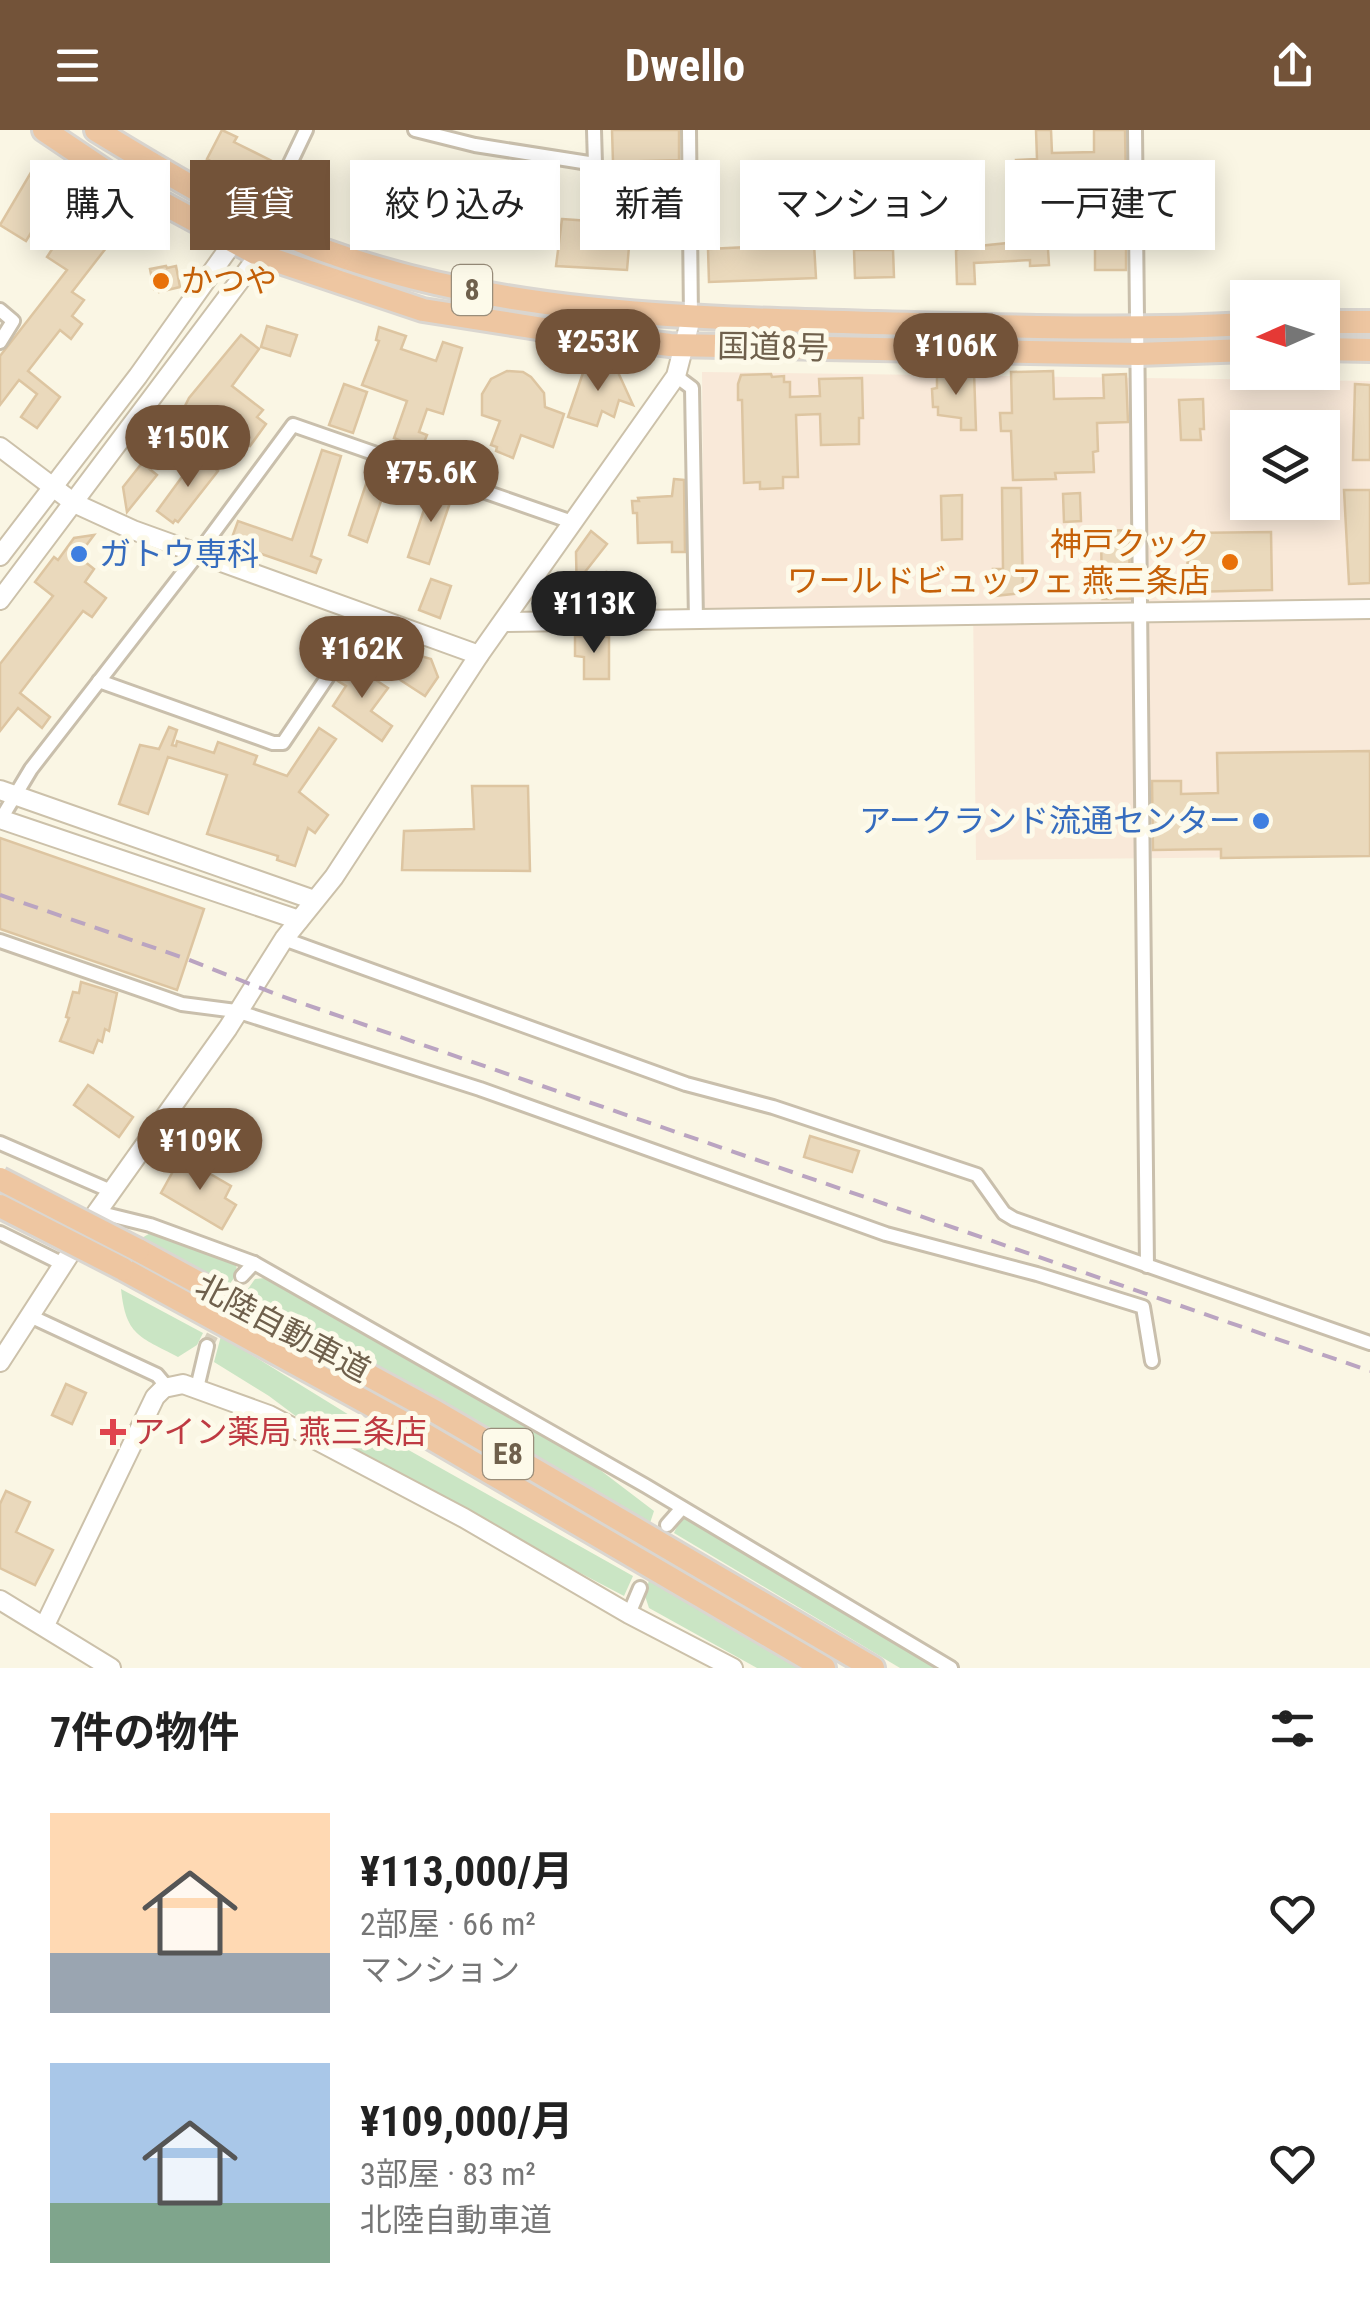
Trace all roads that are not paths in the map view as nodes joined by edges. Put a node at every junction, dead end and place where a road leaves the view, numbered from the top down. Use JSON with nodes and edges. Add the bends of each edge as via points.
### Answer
{"nodes":[{"id":1,"x":44,"y":130,"type":"edge"},
{"id":2,"x":96,"y":130,"type":"edge"},
{"id":3,"x":306,"y":130,"type":"edge"},
{"id":4,"x":414,"y":130,"type":"edge"},
{"id":5,"x":594,"y":130,"type":"edge"},
{"id":6,"x":689,"y":130,"type":"edge"},
{"id":7,"x":1135,"y":130,"type":"edge"},
{"id":8,"x":292,"y":160,"type":"edge"},
{"id":9,"x":190,"y":182,"type":"edge"},
{"id":10,"x":190,"y":218,"type":"edge"},
{"id":11,"x":228,"y":250,"type":"edge"},
{"id":12,"x":251,"y":250,"type":"edge"},
{"id":13,"x":260,"y":250,"type":"edge"},
{"id":14,"x":322,"y":250,"type":"edge"},
{"id":15,"x":260,"y":255,"type":"junction"},
{"id":16,"x":0,"y":310,"type":"edge"},
{"id":17,"x":691,"y":318,"type":"junction"},
{"id":18,"x":1340,"y":322,"type":"edge"},
{"id":19,"x":1370,"y":322,"type":"edge"},
{"id":20,"x":1230,"y":325,"type":"edge"},
{"id":21,"x":1138,"y":330,"type":"junction"},
{"id":22,"x":0,"y":342,"type":"edge"},
{"id":23,"x":686,"y":345,"type":"junction"},
{"id":24,"x":1340,"y":349,"type":"edge"},
{"id":25,"x":1370,"y":350,"type":"edge"},
{"id":26,"x":1230,"y":351,"type":"edge"},
{"id":27,"x":1138,"y":354,"type":"junction"},
{"id":28,"x":676,"y":376,"type":"junction"},
{"id":29,"x":0,"y":447,"type":"edge"},
{"id":30,"x":51,"y":487,"type":"junction"},
{"id":31,"x":74,"y":502,"type":"junction"},
{"id":32,"x":572,"y":522,"type":"junction"},
{"id":33,"x":197,"y":555,"type":"junction"},
{"id":34,"x":0,"y":556,"type":"edge"},
{"id":35,"x":0,"y":600,"type":"edge"},
{"id":36,"x":1370,"y":609,"type":"edge"},
{"id":37,"x":1142,"y":611,"type":"junction"},
{"id":38,"x":368,"y":617,"type":"junction"},
{"id":39,"x":696,"y":620,"type":"junction"},
{"id":40,"x":503,"y":622,"type":"junction"},
{"id":41,"x":479,"y":655,"type":"junction"},
{"id":42,"x":98,"y":682,"type":"junction"},
{"id":43,"x":7,"y":792,"type":"edge"},
{"id":44,"x":1,"y":819,"type":"edge"},
{"id":45,"x":314,"y":900,"type":"junction"},
{"id":46,"x":298,"y":920,"type":"junction"},
{"id":47,"x":284,"y":939,"type":"junction"},
{"id":48,"x":0,"y":941,"type":"edge"},
{"id":49,"x":236,"y":1011,"type":"junction"},
{"id":50,"x":0,"y":1142,"type":"edge"},
{"id":51,"x":0,"y":1179,"type":"edge"},
{"id":52,"x":111,"y":1192,"type":"junction"},
{"id":53,"x":0,"y":1206,"type":"edge"},
{"id":54,"x":96,"y":1212,"type":"junction"},
{"id":55,"x":0,"y":1233,"type":"edge"},
{"id":56,"x":63,"y":1264,"type":"junction"},
{"id":57,"x":254,"y":1264,"type":"junction"},
{"id":58,"x":1148,"y":1266,"type":"junction"},
{"id":59,"x":242,"y":1276,"type":"tunnel mouth"},
{"id":60,"x":30,"y":1316,"type":"junction"},
{"id":61,"x":1370,"y":1343,"type":"edge"},
{"id":62,"x":207,"y":1346,"type":"tunnel mouth"},
{"id":63,"x":1152,"y":1361,"type":"dead end"},
{"id":64,"x":0,"y":1362,"type":"edge"},
{"id":65,"x":167,"y":1387,"type":"junction"},
{"id":66,"x":197,"y":1388,"type":"junction"},
{"id":67,"x":682,"y":1508,"type":"junction"},
{"id":68,"x":667,"y":1525,"type":"dead end"},
{"id":69,"x":640,"y":1588,"type":"dead end"},
{"id":70,"x":0,"y":1600,"type":"edge"},
{"id":71,"x":630,"y":1614,"type":"junction"},
{"id":72,"x":45,"y":1625,"type":"junction"},
{"id":73,"x":111,"y":1668,"type":"edge"},
{"id":74,"x":733,"y":1668,"type":"edge"},
{"id":75,"x":824,"y":1668,"type":"edge"},
{"id":76,"x":873,"y":1668,"type":"edge"},
{"id":77,"x":950,"y":1668,"type":"edge"}],
"edges":[{"from":1,"to":10,"type":"highway","name":"国道8号","number":"8"},
{"from":2,"to":9,"type":"highway","name":"国道8号","number":"8"},
{"from":3,"to":8,"type":"street"},
{"from":4,"to":5,"type":"street","via":[[595,164]]},
{"from":6,"to":17,"type":"street"},
{"from":7,"to":21,"type":"street"},
{"from":11,"to":30,"type":"street"},
{"from":12,"to":15,"type":"highway","name":"国道8号","number":"8"},
{"from":13,"to":15,"type":"street"},
{"from":14,"to":17,"type":"highway","name":"国道8号","number":"8","via":[[428,282]]},
{"from":15,"to":23,"type":"highway","name":"国道8号","number":"8","via":[[423,310]]},
{"from":15,"to":31,"type":"street"},
{"from":16,"to":22,"type":"street","via":[[13,320]]},
{"from":17,"to":21,"type":"highway","name":"国道8号","number":"8"},
{"from":17,"to":23,"type":"street"},
{"from":18,"to":19,"type":"highway"},
{"from":20,"to":21,"type":"highway","name":"国道8号","number":"8"},
{"from":21,"to":27,"type":"street"},
{"from":23,"to":27,"type":"highway","name":"国道8号","number":"8"},
{"from":23,"to":28,"type":"street"},
{"from":24,"to":25,"type":"highway"},
{"from":26,"to":27,"type":"highway","name":"国道8号","number":"8"},
{"from":27,"to":37,"type":"street"},
{"from":28,"to":32,"type":"street"},
{"from":28,"to":39,"type":"street","via":[[692,388]]},
{"from":29,"to":30,"type":"street"},
{"from":30,"to":31,"type":"street"},
{"from":30,"to":34,"type":"street"},
{"from":31,"to":33,"type":"street"},
{"from":31,"to":35,"type":"street"},
{"from":32,"to":33,"type":"street","via":[[293,425]]},
{"from":32,"to":40,"type":"street"},
{"from":33,"to":38,"type":"street"},
{"from":33,"to":42,"type":"street"},
{"from":36,"to":37,"type":"street"},
{"from":37,"to":39,"type":"street"},
{"from":37,"to":58,"type":"street"},
{"from":38,"to":41,"type":"street"},
{"from":38,"to":42,"type":"street","via":[[283,743]]},
{"from":39,"to":40,"type":"street"},
{"from":40,"to":41,"type":"street"},
{"from":41,"to":45,"type":"street"},
{"from":42,"to":43,"type":"street"},
{"from":43,"to":44,"type":"street"},
{"from":43,"to":45,"type":"street"},
{"from":44,"to":46,"type":"street"},
{"from":45,"to":46,"type":"street"},
{"from":46,"to":47,"type":"street"},
{"from":47,"to":49,"type":"street"},
{"from":47,"to":58,"type":"street","via":[[686,1084],[977,1175],[1014,1219]]},
{"from":48,"to":49,"type":"street","via":[[182,1004]]},
{"from":49,"to":52,"type":"street"},
{"from":49,"to":63,"type":"street","via":[[480,1088],[886,1234],[1143,1307]]},
{"from":50,"to":52,"type":"street"},
{"from":51,"to":76,"type":"highway","name":"北陸自動車道","number":"E8","bridge":true,"via":[[436,1412]]},
{"from":52,"to":54,"type":"street"},
{"from":53,"to":75,"type":"highway","name":"北陸自動車道","number":"E8","bridge":true,"via":[[424,1434]]},
{"from":54,"to":56,"type":"street"},
{"from":54,"to":57,"type":"street"},
{"from":55,"to":56,"type":"street"},
{"from":56,"to":60,"type":"street"},
{"from":57,"to":59,"type":"street"},
{"from":57,"to":67,"type":"street"},
{"from":58,"to":61,"type":"street"},
{"from":60,"to":64,"type":"street"},
{"from":60,"to":65,"type":"street","via":[[157,1376]]},
{"from":62,"to":66,"type":"street"},
{"from":65,"to":66,"type":"street"},
{"from":65,"to":72,"type":"street","via":[[155,1397]]},
{"from":66,"to":71,"type":"street","via":[[268,1415]]},
{"from":67,"to":68,"type":"street"},
{"from":67,"to":77,"type":"street"},
{"from":69,"to":71,"type":"street"},
{"from":70,"to":72,"type":"street"},
{"from":71,"to":74,"type":"street"},
{"from":72,"to":73,"type":"street"}]}
